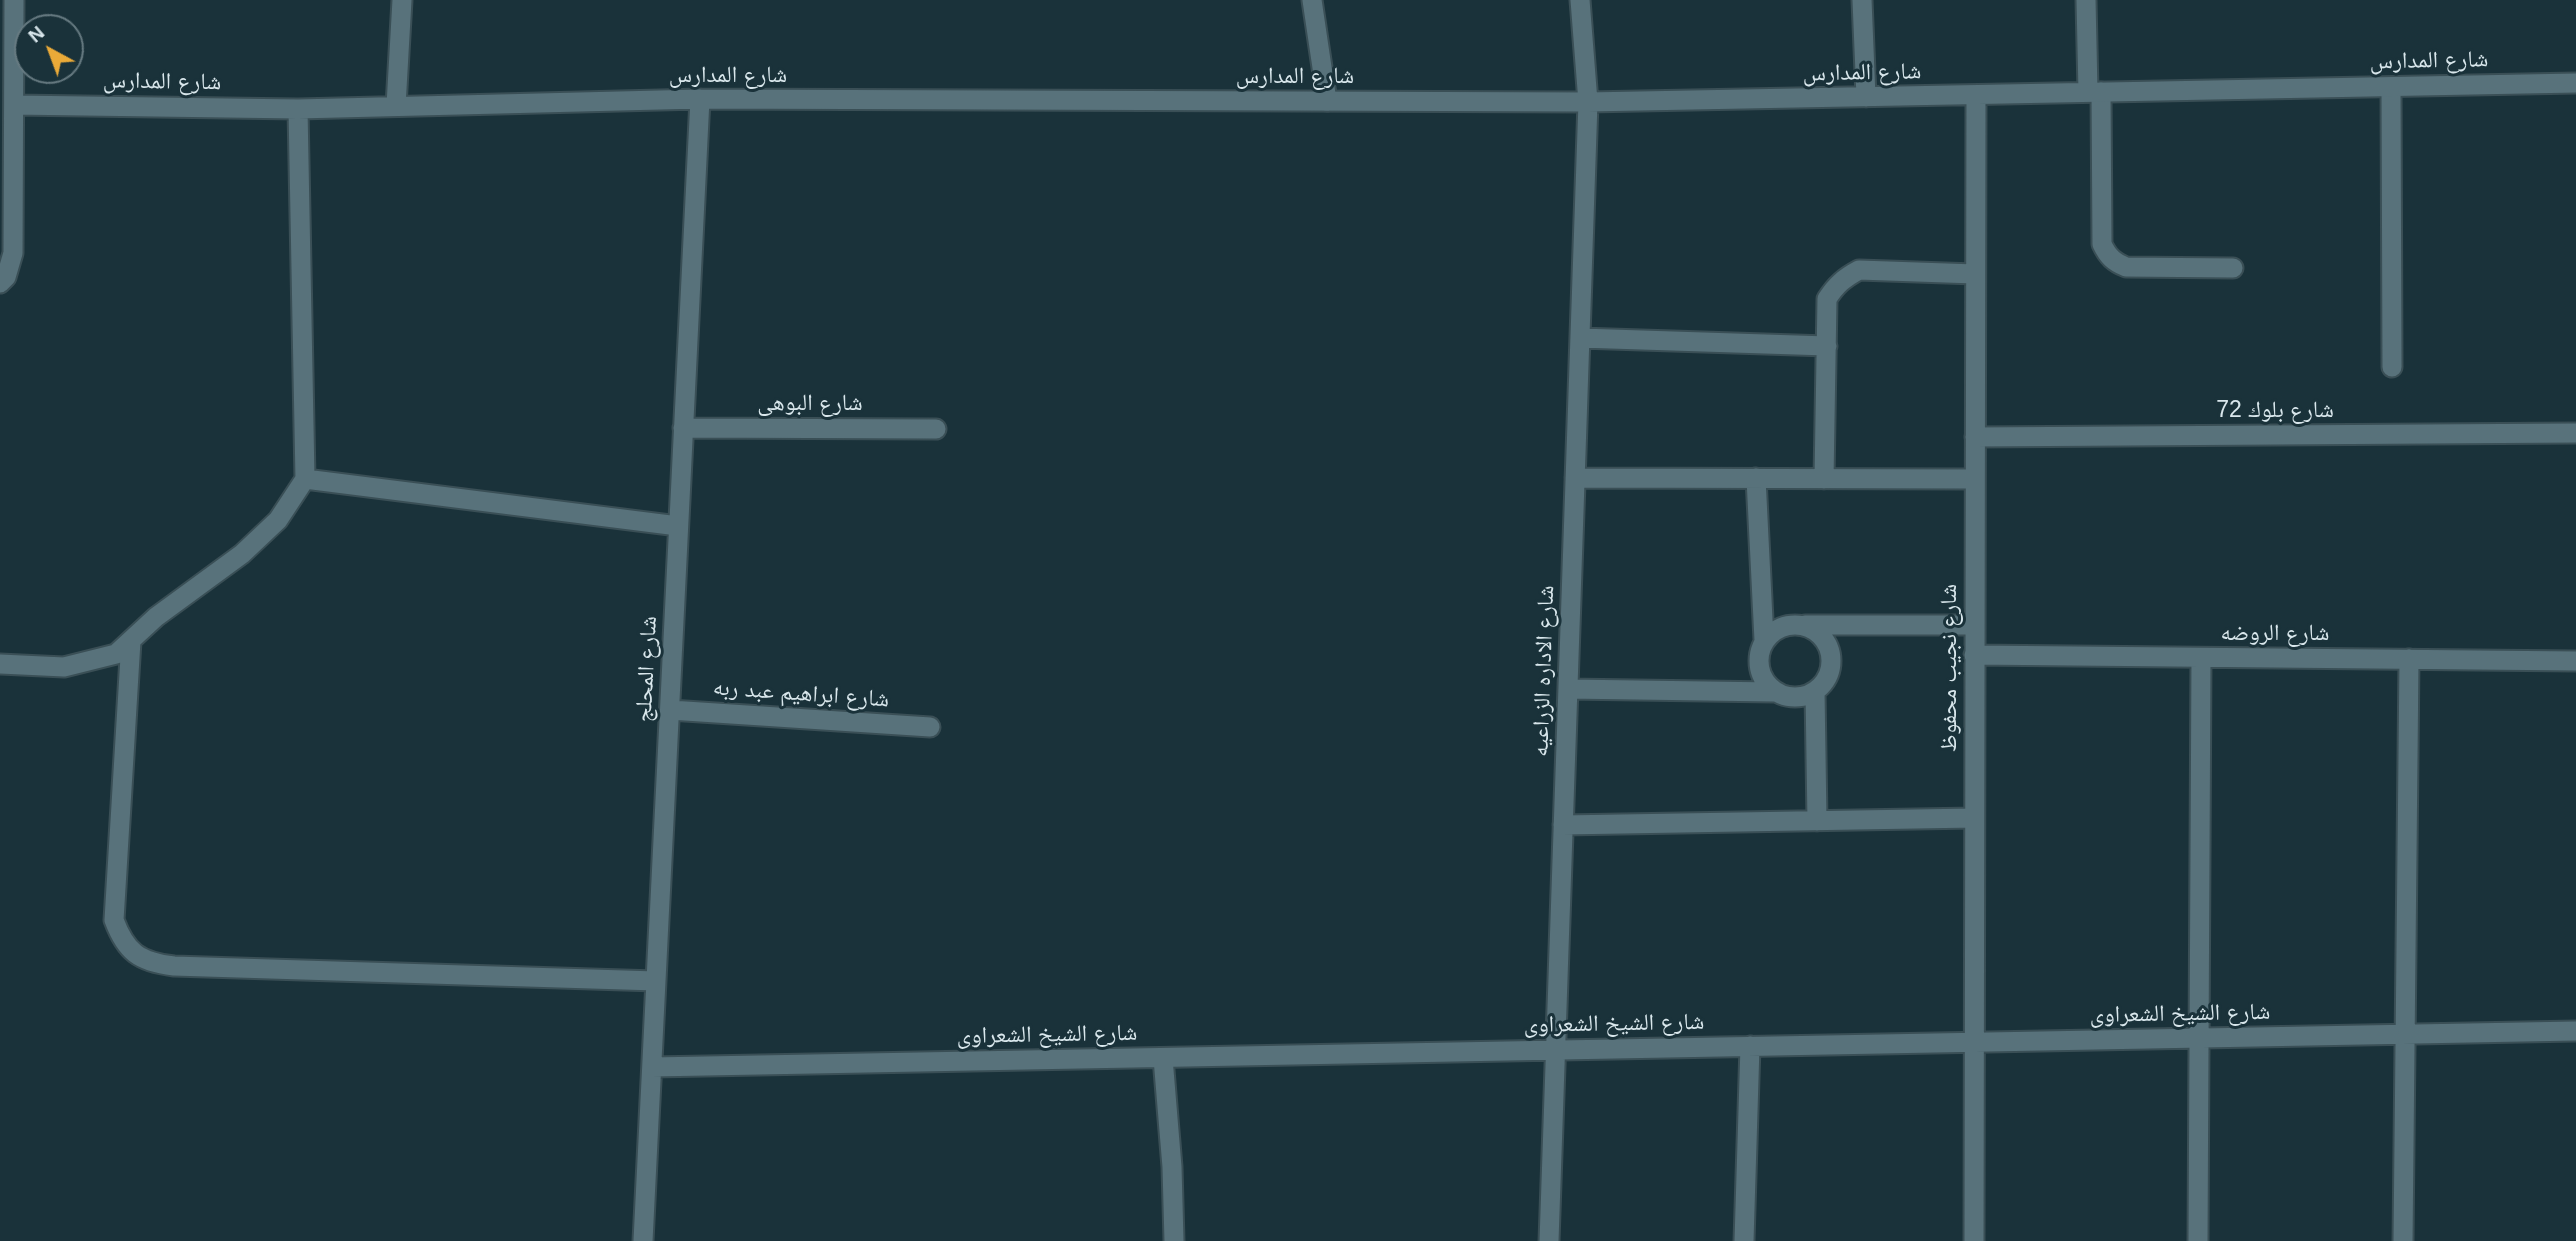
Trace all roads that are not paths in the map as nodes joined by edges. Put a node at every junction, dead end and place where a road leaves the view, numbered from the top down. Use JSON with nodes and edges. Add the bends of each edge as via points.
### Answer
{"nodes":[{"id":1,"x":14,"y":0,"type":"edge"},
{"id":2,"x":402,"y":0,"type":"edge"},
{"id":3,"x":1312,"y":0,"type":"edge"},
{"id":4,"x":1580,"y":0,"type":"edge"},
{"id":5,"x":1862,"y":0,"type":"edge"},
{"id":6,"x":2086,"y":0,"type":"edge"},
{"id":7,"x":2576,"y":83,"type":"edge"},
{"id":8,"x":2391,"y":87,"type":"junction"},
{"id":9,"x":2094,"y":92,"type":"junction"},
{"id":10,"x":1976,"y":95,"type":"junction"},
{"id":11,"x":1866,"y":97,"type":"junction"},
{"id":12,"x":700,"y":99,"type":"junction"},
{"id":13,"x":1327,"y":101,"type":"junction"},
{"id":14,"x":1588,"y":102,"type":"junction"},
{"id":15,"x":14,"y":105,"type":"junction"},
{"id":16,"x":396,"y":106,"type":"junction"},
{"id":17,"x":298,"y":108,"type":"junction"},
{"id":18,"x":2233,"y":268,"type":"dead end"},
{"id":19,"x":1975,"y":274,"type":"junction"},
{"id":20,"x":0,"y":283,"type":"edge"},
{"id":21,"x":1580,"y":338,"type":"junction"},
{"id":22,"x":1827,"y":346,"type":"junction"},
{"id":23,"x":2392,"y":367,"type":"dead end"},
{"id":24,"x":684,"y":428,"type":"junction"},
{"id":25,"x":936,"y":429,"type":"dead end"},
{"id":26,"x":2576,"y":433,"type":"edge"},
{"id":27,"x":1975,"y":437,"type":"junction"},
{"id":28,"x":1575,"y":478,"type":"junction"},
{"id":29,"x":1756,"y":478,"type":"junction"},
{"id":30,"x":304,"y":479,"type":"junction"},
{"id":31,"x":1824,"y":479,"type":"junction"},
{"id":32,"x":1975,"y":479,"type":"junction"},
{"id":33,"x":678,"y":526,"type":"junction"},
{"id":34,"x":1804,"y":625,"type":"junction"},
{"id":35,"x":1975,"y":625,"type":"junction"},
{"id":36,"x":131,"y":640,"type":"junction"},
{"id":37,"x":1764,"y":640,"type":"junction"},
{"id":38,"x":1974,"y":655,"type":"junction"},
{"id":39,"x":2201,"y":657,"type":"junction"},
{"id":40,"x":2409,"y":659,"type":"junction"},
{"id":41,"x":2576,"y":661,"type":"edge"},
{"id":42,"x":0,"y":664,"type":"edge"},
{"id":43,"x":1568,"y":689,"type":"junction"},
{"id":44,"x":1815,"y":691,"type":"junction"},
{"id":45,"x":1774,"y":692,"type":"junction"},
{"id":46,"x":670,"y":710,"type":"junction"},
{"id":47,"x":930,"y":727,"type":"dead end"},
{"id":48,"x":1974,"y":818,"type":"junction"},
{"id":49,"x":1817,"y":821,"type":"junction"},
{"id":50,"x":1563,"y":825,"type":"junction"},
{"id":51,"x":656,"y":981,"type":"junction"},
{"id":52,"x":2576,"y":1031,"type":"edge"},
{"id":53,"x":2405,"y":1034,"type":"junction"},
{"id":54,"x":2199,"y":1038,"type":"junction"},
{"id":55,"x":1974,"y":1042,"type":"junction"},
{"id":56,"x":1750,"y":1046,"type":"junction"},
{"id":57,"x":1555,"y":1049,"type":"junction"},
{"id":58,"x":1163,"y":1058,"type":"junction"},
{"id":59,"x":652,"y":1067,"type":"junction"},
{"id":60,"x":643,"y":1241,"type":"edge"},
{"id":61,"x":1174,"y":1241,"type":"edge"},
{"id":62,"x":1549,"y":1241,"type":"edge"},
{"id":63,"x":1744,"y":1241,"type":"edge"},
{"id":64,"x":1974,"y":1241,"type":"edge"},
{"id":65,"x":2198,"y":1241,"type":"edge"},
{"id":66,"x":2403,"y":1241,"type":"edge"}],
"edges":[{"from":1,"to":15,"type":"street"},
{"from":2,"to":16,"type":"street"},
{"from":3,"to":13,"type":"street"},
{"from":4,"to":14,"type":"street","name":"شارع الاداره الزراعيه"},
{"from":5,"to":11,"type":"street"},
{"from":6,"to":9,"type":"street"},
{"from":7,"to":8,"type":"street","name":"شارع المدارس"},
{"from":8,"to":9,"type":"street","name":"شارع المدارس"},
{"from":8,"to":23,"type":"street"},
{"from":9,"to":10,"type":"street","name":"شارع المدارس"},
{"from":9,"to":18,"type":"street","via":[[2102,244],[2107,255],[2126,267]]},
{"from":10,"to":11,"type":"street","name":"شارع المدارس"},
{"from":10,"to":19,"type":"street","name":"شارع نجيب محفوظ"},
{"from":11,"to":14,"type":"street","name":"شارع المدارس"},
{"from":12,"to":13,"type":"street","name":"شارع المدارس"},
{"from":12,"to":16,"type":"street","name":"شارع المدارس"},
{"from":12,"to":24,"type":"street","name":"شارع المحلج"},
{"from":13,"to":14,"type":"street","name":"شارع المدارس"},
{"from":14,"to":21,"type":"street","name":"شارع الاداره الزراعيه"},
{"from":15,"to":17,"type":"street","name":"شارع المدارس"},
{"from":15,"to":20,"type":"street","via":[[13,253]]},
{"from":16,"to":17,"type":"street","name":"شارع المدارس"},
{"from":17,"to":30,"type":"street"},
{"from":19,"to":22,"type":"street","via":[[1859,270],[1835,286],[1827,299]]},
{"from":19,"to":27,"type":"street","name":"شارع نجيب محفوظ"},
{"from":21,"to":22,"type":"street"},
{"from":21,"to":28,"type":"street","name":"شارع الاداره الزراعيه"},
{"from":22,"to":31,"type":"street"},
{"from":24,"to":25,"type":"street","name":"شارع البوهى"},
{"from":24,"to":33,"type":"street","name":"شارع المحلج"},
{"from":26,"to":27,"type":"street","name":"شارع بلوك 72"},
{"from":27,"to":32,"type":"street","name":"شارع نجيب محفوظ"},
{"from":28,"to":29,"type":"street"},
{"from":28,"to":43,"type":"street","name":"شارع الاداره الزراعيه"},
{"from":29,"to":31,"type":"street"},
{"from":29,"to":37,"type":"street"},
{"from":30,"to":33,"type":"street"},
{"from":30,"to":36,"type":"street","via":[[278,520],[242,554]]},
{"from":31,"to":32,"type":"street"},
{"from":32,"to":35,"type":"street","name":"شارع نجيب محفوظ"},
{"from":33,"to":46,"type":"street","name":"شارع المحلج"},
{"from":34,"to":35,"type":"street"},
{"from":34,"to":37,"type":"street","via":[[1775,630]]},
{"from":34,"to":44,"type":"street","via":[[1816,631],[1831,654],[1825,682]]},
{"from":35,"to":38,"type":"street","name":"شارع نجيب محفوظ"},
{"from":36,"to":42,"type":"street","via":[[116,654],[64,667]]},
{"from":36,"to":51,"type":"street","via":[[114,920],[121,939],[135,955],[153,964],[174,966]]},
{"from":37,"to":45,"type":"street","via":[[1758,653],[1759,668]]},
{"from":38,"to":39,"type":"street","name":"شارع الروضه"},
{"from":38,"to":48,"type":"street","name":"شارع نجيب محفوظ"},
{"from":39,"to":40,"type":"street","name":"شارع الروضه"},
{"from":39,"to":54,"type":"street"},
{"from":40,"to":41,"type":"street","name":"شارع الروضه"},
{"from":40,"to":53,"type":"street"},
{"from":43,"to":45,"type":"street"},
{"from":43,"to":50,"type":"street","name":"شارع الاداره الزراعيه"},
{"from":44,"to":45,"type":"street","via":[[1802,697]]},
{"from":44,"to":49,"type":"street"},
{"from":46,"to":47,"type":"street","name":"شارع ابراهيم عبد ربه"},
{"from":46,"to":51,"type":"street","name":"شارع المحلج"},
{"from":48,"to":49,"type":"street"},
{"from":48,"to":55,"type":"street","name":"شارع نجيب محفوظ"},
{"from":49,"to":50,"type":"street"},
{"from":50,"to":57,"type":"street","name":"شارع الاداره الزراعيه"},
{"from":51,"to":59,"type":"street","name":"شارع المحلج"},
{"from":52,"to":53,"type":"street","name":"شارع الشيخ الشعراوى"},
{"from":53,"to":54,"type":"street","name":"شارع الشيخ الشعراوى"},
{"from":53,"to":66,"type":"street"},
{"from":54,"to":55,"type":"street","name":"شارع الشيخ الشعراوى"},
{"from":54,"to":65,"type":"street"},
{"from":55,"to":56,"type":"street","name":"شارع الشيخ الشعراوى"},
{"from":55,"to":64,"type":"street","name":"شارع نجيب محفوظ"},
{"from":56,"to":57,"type":"street","name":"شارع الشيخ الشعراوى"},
{"from":56,"to":63,"type":"street"},
{"from":57,"to":58,"type":"street","name":"شارع الشيخ الشعراوى"},
{"from":57,"to":62,"type":"street","name":"شارع الاداره الزراعيه"},
{"from":58,"to":59,"type":"street","name":"شارع الشيخ الشعراوى"},
{"from":58,"to":61,"type":"street"},
{"from":59,"to":60,"type":"street","name":"شارع المحلج"}]}
